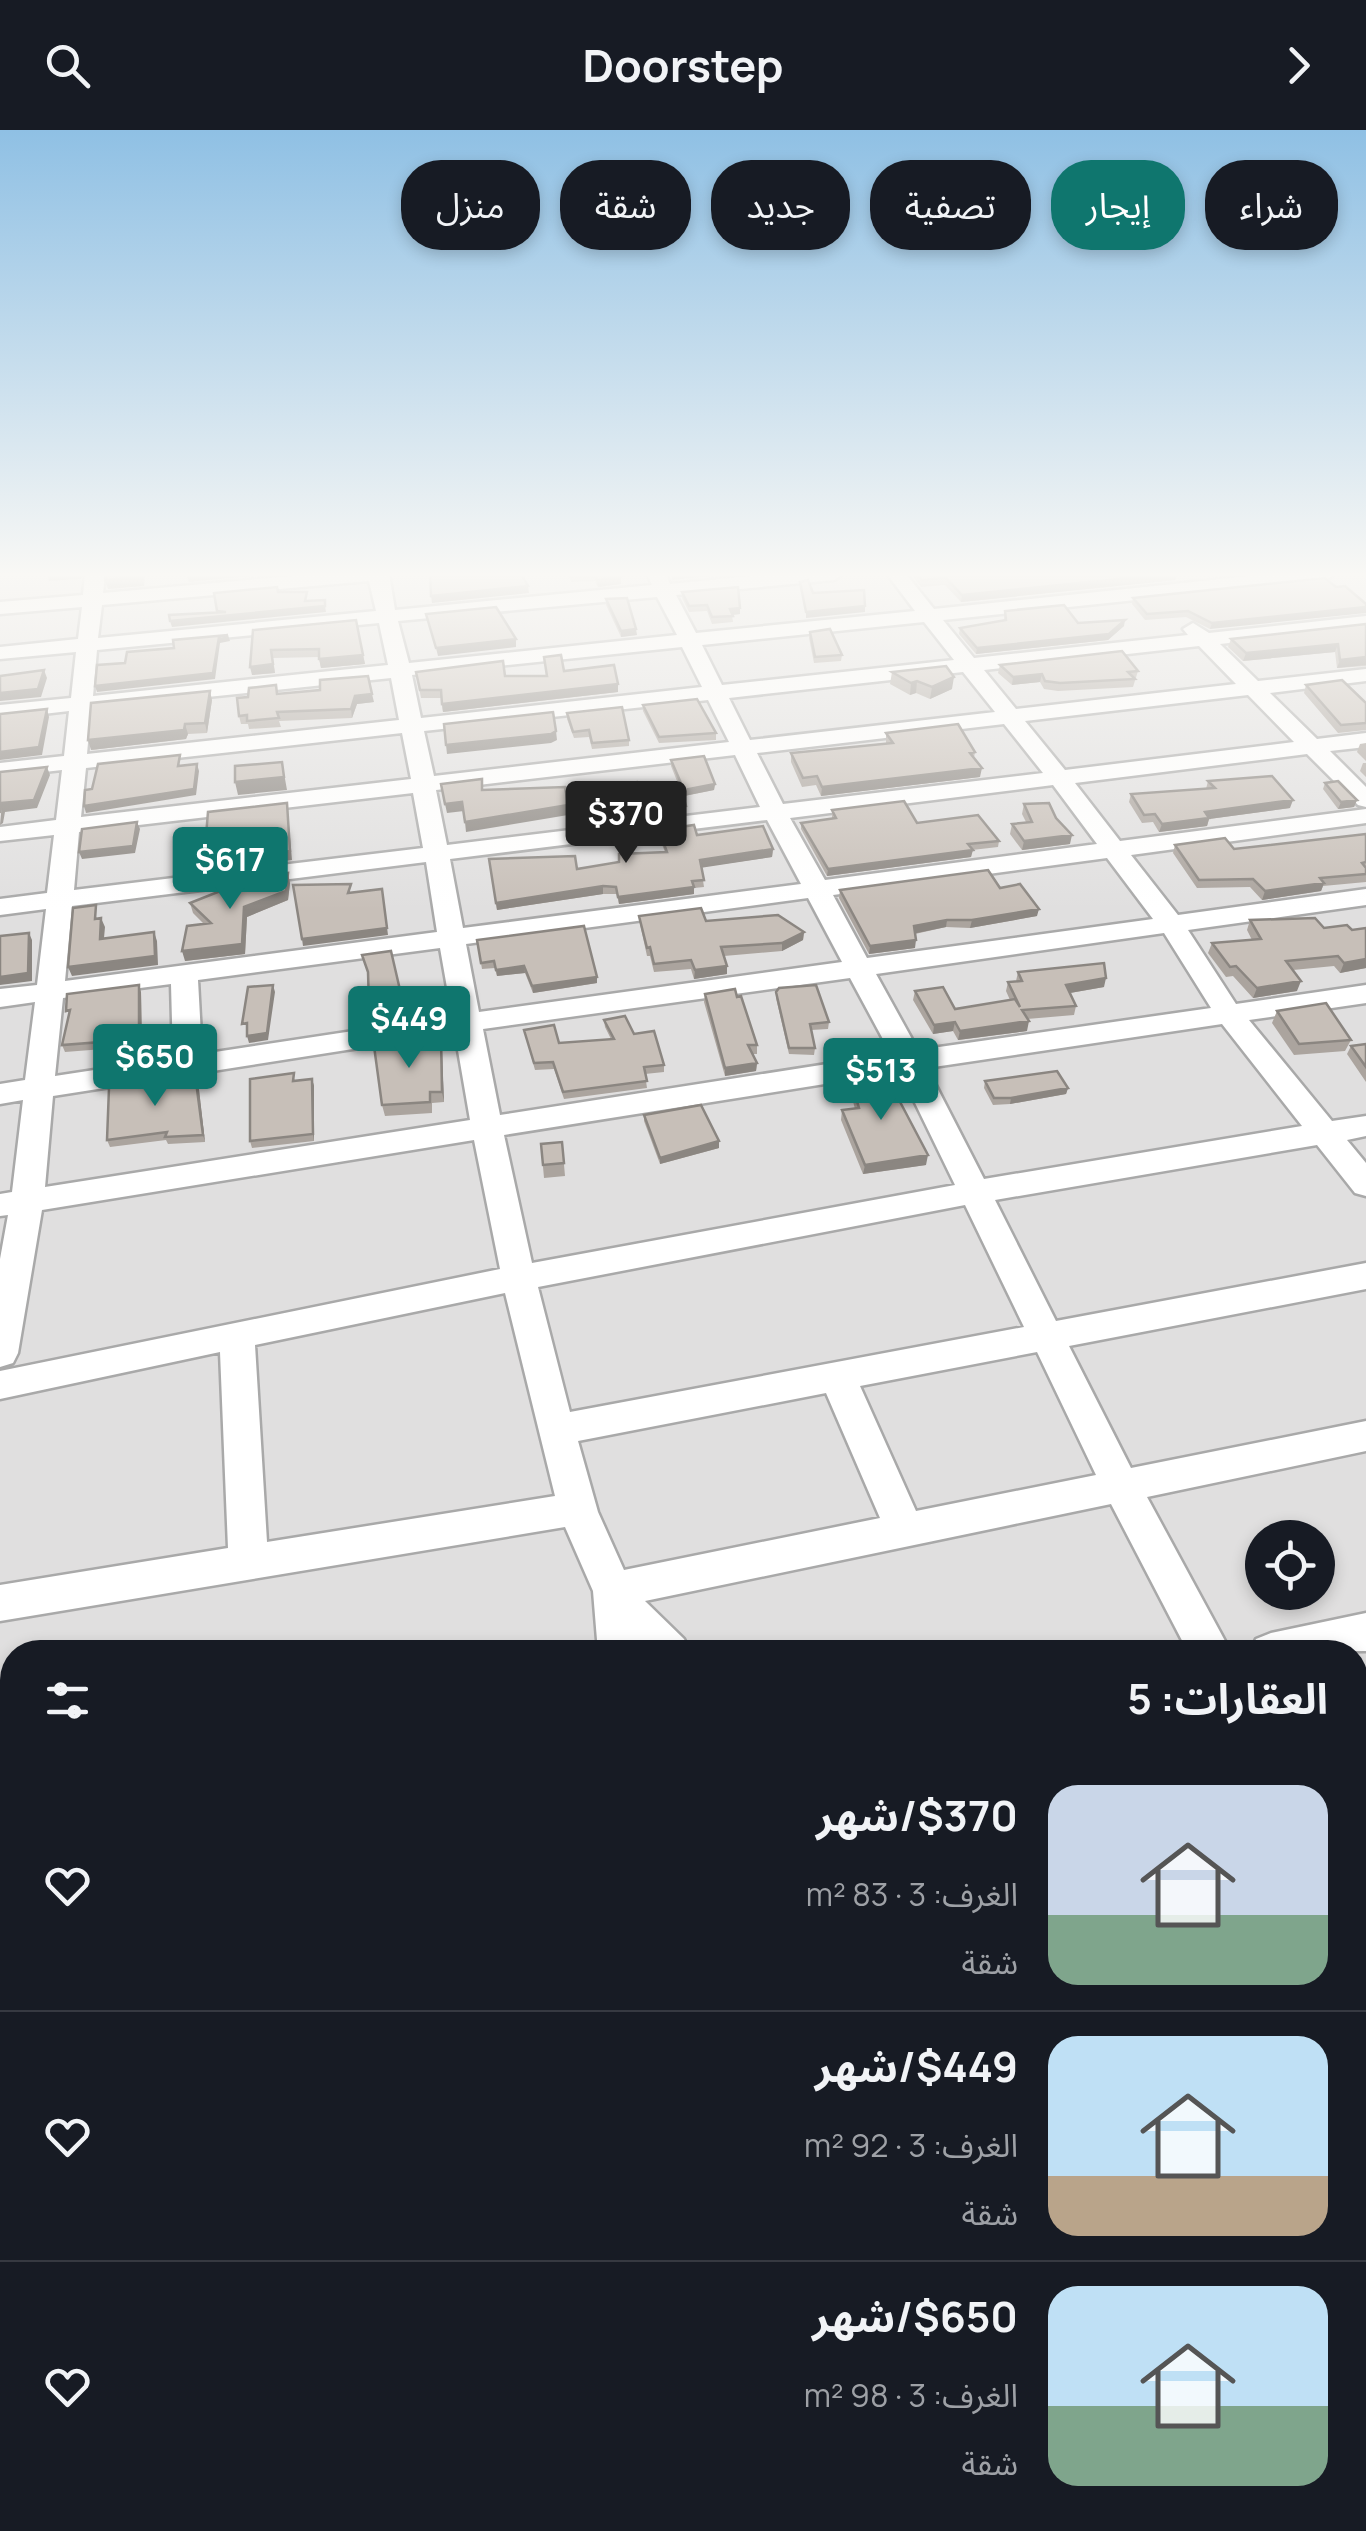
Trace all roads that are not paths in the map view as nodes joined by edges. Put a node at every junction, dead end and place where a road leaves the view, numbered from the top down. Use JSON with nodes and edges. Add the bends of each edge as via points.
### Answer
{"nodes":[{"id":1,"x":82,"y":686,"type":"edge"},
{"id":2,"x":254,"y":686,"type":"edge"},
{"id":3,"x":401,"y":686,"type":"edge"},
{"id":4,"x":712,"y":686,"type":"edge"},
{"id":5,"x":785,"y":686,"type":"edge"},
{"id":6,"x":986,"y":686,"type":"edge"},
{"id":7,"x":1246,"y":686,"type":"edge"},
{"id":8,"x":1281,"y":686,"type":"edge"},
{"id":9,"x":1250,"y":690,"type":"junction"},
{"id":10,"x":716,"y":694,"type":"junction"},
{"id":11,"x":80,"y":703,"type":"junction"},
{"id":12,"x":0,"y":712,"type":"edge"},
{"id":13,"x":1010,"y":716,"type":"junction"},
{"id":14,"x":410,"y":726,"type":"junction"},
{"id":15,"x":1366,"y":740,"type":"edge"},
{"id":16,"x":1310,"y":747,"type":"junction"},
{"id":17,"x":743,"y":748,"type":"junction"},
{"id":18,"x":76,"y":762,"type":"junction"},
{"id":19,"x":0,"y":770,"type":"edge"},
{"id":20,"x":1060,"y":778,"type":"junction"},
{"id":21,"x":421,"y":785,"type":"junction"},
{"id":22,"x":1366,"y":800,"type":"edge"},
{"id":23,"x":775,"y":812,"type":"junction"},
{"id":24,"x":1366,"y":816,"type":"edge"},
{"id":25,"x":68,"y":826,"type":"junction"},
{"id":26,"x":0,"y":834,"type":"edge"},
{"id":27,"x":1114,"y":850,"type":"junction"},
{"id":28,"x":437,"y":855,"type":"junction"},
{"id":29,"x":818,"y":888,"type":"junction"},
{"id":30,"x":1366,"y":897,"type":"edge"},
{"id":31,"x":60,"y":898,"type":"junction"},
{"id":32,"x":0,"y":907,"type":"edge"},
{"id":33,"x":1171,"y":924,"type":"junction"},
{"id":34,"x":454,"y":940,"type":"junction"},
{"id":35,"x":859,"y":968,"type":"junction"},
{"id":36,"x":184,"y":974,"type":"junction"},
{"id":37,"x":49,"y":991,"type":"junction"},
{"id":38,"x":1366,"y":994,"type":"edge"},
{"id":39,"x":0,"y":998,"type":"edge"},
{"id":40,"x":1228,"y":1013,"type":"junction"},
{"id":41,"x":465,"y":1023,"type":"junction"},
{"id":42,"x":908,"y":1061,"type":"junction"},
{"id":43,"x":188,"y":1065,"type":"junction"},
{"id":44,"x":40,"y":1088,"type":"junction"},
{"id":45,"x":0,"y":1094,"type":"edge"},
{"id":46,"x":1366,"y":1126,"type":"edge"},
{"id":47,"x":486,"y":1129,"type":"junction"},
{"id":48,"x":1324,"y":1132,"type":"junction"},
{"id":49,"x":1366,"y":1185,"type":"edge"},
{"id":50,"x":972,"y":1191,"type":"junction"},
{"id":51,"x":14,"y":1203,"type":"edge"},
{"id":52,"x":1366,"y":1276,"type":"edge"},
{"id":53,"x":517,"y":1280,"type":"junction"},
{"id":54,"x":237,"y":1334,"type":"junction"},
{"id":55,"x":1044,"y":1336,"type":"junction"},
{"id":56,"x":0,"y":1353,"type":"edge"},
{"id":57,"x":838,"y":1378,"type":"junction"},
{"id":58,"x":0,"y":1385,"type":"edge"},
{"id":59,"x":558,"y":1430,"type":"junction"},
{"id":60,"x":1366,"y":1436,"type":"edge"},
{"id":61,"x":1120,"y":1484,"type":"junction"},
{"id":62,"x":580,"y":1508,"type":"junction"},
{"id":63,"x":904,"y":1530,"type":"junction"},
{"id":64,"x":248,"y":1562,"type":"junction"},
{"id":65,"x":613,"y":1590,"type":"junction"},
{"id":66,"x":0,"y":1603,"type":"edge"},
{"id":67,"x":1366,"y":1632,"type":"edge"},
{"id":68,"x":618,"y":1640,"type":"edge"},
{"id":69,"x":656,"y":1640,"type":"edge"},
{"id":70,"x":1204,"y":1640,"type":"edge"},
{"id":71,"x":1328,"y":1640,"type":"edge"}],
"edges":[{"from":1,"to":11,"type":"street"},
{"from":2,"to":11,"type":"street"},
{"from":3,"to":14,"type":"street"},
{"from":4,"to":10,"type":"street"},
{"from":5,"to":10,"type":"street"},
{"from":6,"to":13,"type":"street"},
{"from":7,"to":9,"type":"street"},
{"from":8,"to":9,"type":"street"},
{"from":9,"to":13,"type":"street"},
{"from":9,"to":16,"type":"street"},
{"from":10,"to":14,"type":"street"},
{"from":10,"to":17,"type":"street"},
{"from":11,"to":12,"type":"street"},
{"from":11,"to":18,"type":"street"},
{"from":13,"to":17,"type":"street"},
{"from":13,"to":20,"type":"street"},
{"from":14,"to":18,"type":"street"},
{"from":14,"to":21,"type":"street"},
{"from":15,"to":16,"type":"street"},
{"from":16,"to":20,"type":"street"},
{"from":16,"to":22,"type":"street"},
{"from":17,"to":21,"type":"street"},
{"from":17,"to":23,"type":"street"},
{"from":18,"to":19,"type":"street"},
{"from":18,"to":25,"type":"street"},
{"from":20,"to":23,"type":"street"},
{"from":20,"to":27,"type":"street"},
{"from":21,"to":25,"type":"street"},
{"from":21,"to":28,"type":"street"},
{"from":23,"to":28,"type":"street"},
{"from":23,"to":29,"type":"street"},
{"from":24,"to":27,"type":"street"},
{"from":25,"to":26,"type":"street"},
{"from":25,"to":31,"type":"street"},
{"from":27,"to":29,"type":"street"},
{"from":27,"to":33,"type":"street"},
{"from":28,"to":31,"type":"street"},
{"from":28,"to":34,"type":"street"},
{"from":29,"to":34,"type":"street"},
{"from":29,"to":35,"type":"street"},
{"from":30,"to":33,"type":"street"},
{"from":31,"to":32,"type":"street"},
{"from":31,"to":37,"type":"street"},
{"from":33,"to":35,"type":"street"},
{"from":33,"to":40,"type":"street"},
{"from":34,"to":36,"type":"street"},
{"from":34,"to":41,"type":"street"},
{"from":35,"to":41,"type":"street"},
{"from":35,"to":42,"type":"street"},
{"from":36,"to":37,"type":"street"},
{"from":36,"to":43,"type":"street"},
{"from":37,"to":39,"type":"street"},
{"from":37,"to":44,"type":"street"},
{"from":38,"to":40,"type":"street"},
{"from":40,"to":42,"type":"street"},
{"from":40,"to":48,"type":"street"},
{"from":41,"to":43,"type":"street"},
{"from":41,"to":47,"type":"street"},
{"from":42,"to":47,"type":"street"},
{"from":42,"to":50,"type":"street"},
{"from":43,"to":44,"type":"street"},
{"from":44,"to":45,"type":"street"},
{"from":44,"to":51,"type":"street"},
{"from":46,"to":48,"type":"street"},
{"from":47,"to":51,"type":"street"},
{"from":47,"to":53,"type":"street"},
{"from":48,"to":49,"type":"street"},
{"from":48,"to":50,"type":"street"},
{"from":50,"to":53,"type":"street"},
{"from":50,"to":55,"type":"street"},
{"from":51,"to":56,"type":"street"},
{"from":52,"to":55,"type":"street"},
{"from":53,"to":54,"type":"street"},
{"from":53,"to":59,"type":"street"},
{"from":54,"to":58,"type":"street"},
{"from":54,"to":64,"type":"street"},
{"from":55,"to":57,"type":"street"},
{"from":55,"to":61,"type":"street"},
{"from":57,"to":59,"type":"street"},
{"from":57,"to":63,"type":"street"},
{"from":59,"to":62,"type":"street"},
{"from":60,"to":61,"type":"street"},
{"from":61,"to":63,"type":"street"},
{"from":61,"to":70,"type":"street"},
{"from":62,"to":64,"type":"street"},
{"from":62,"to":65,"type":"street"},
{"from":63,"to":65,"type":"street"},
{"from":64,"to":66,"type":"street"},
{"from":65,"to":68,"type":"street"},
{"from":65,"to":69,"type":"street"},
{"from":67,"to":71,"type":"street"}]}
